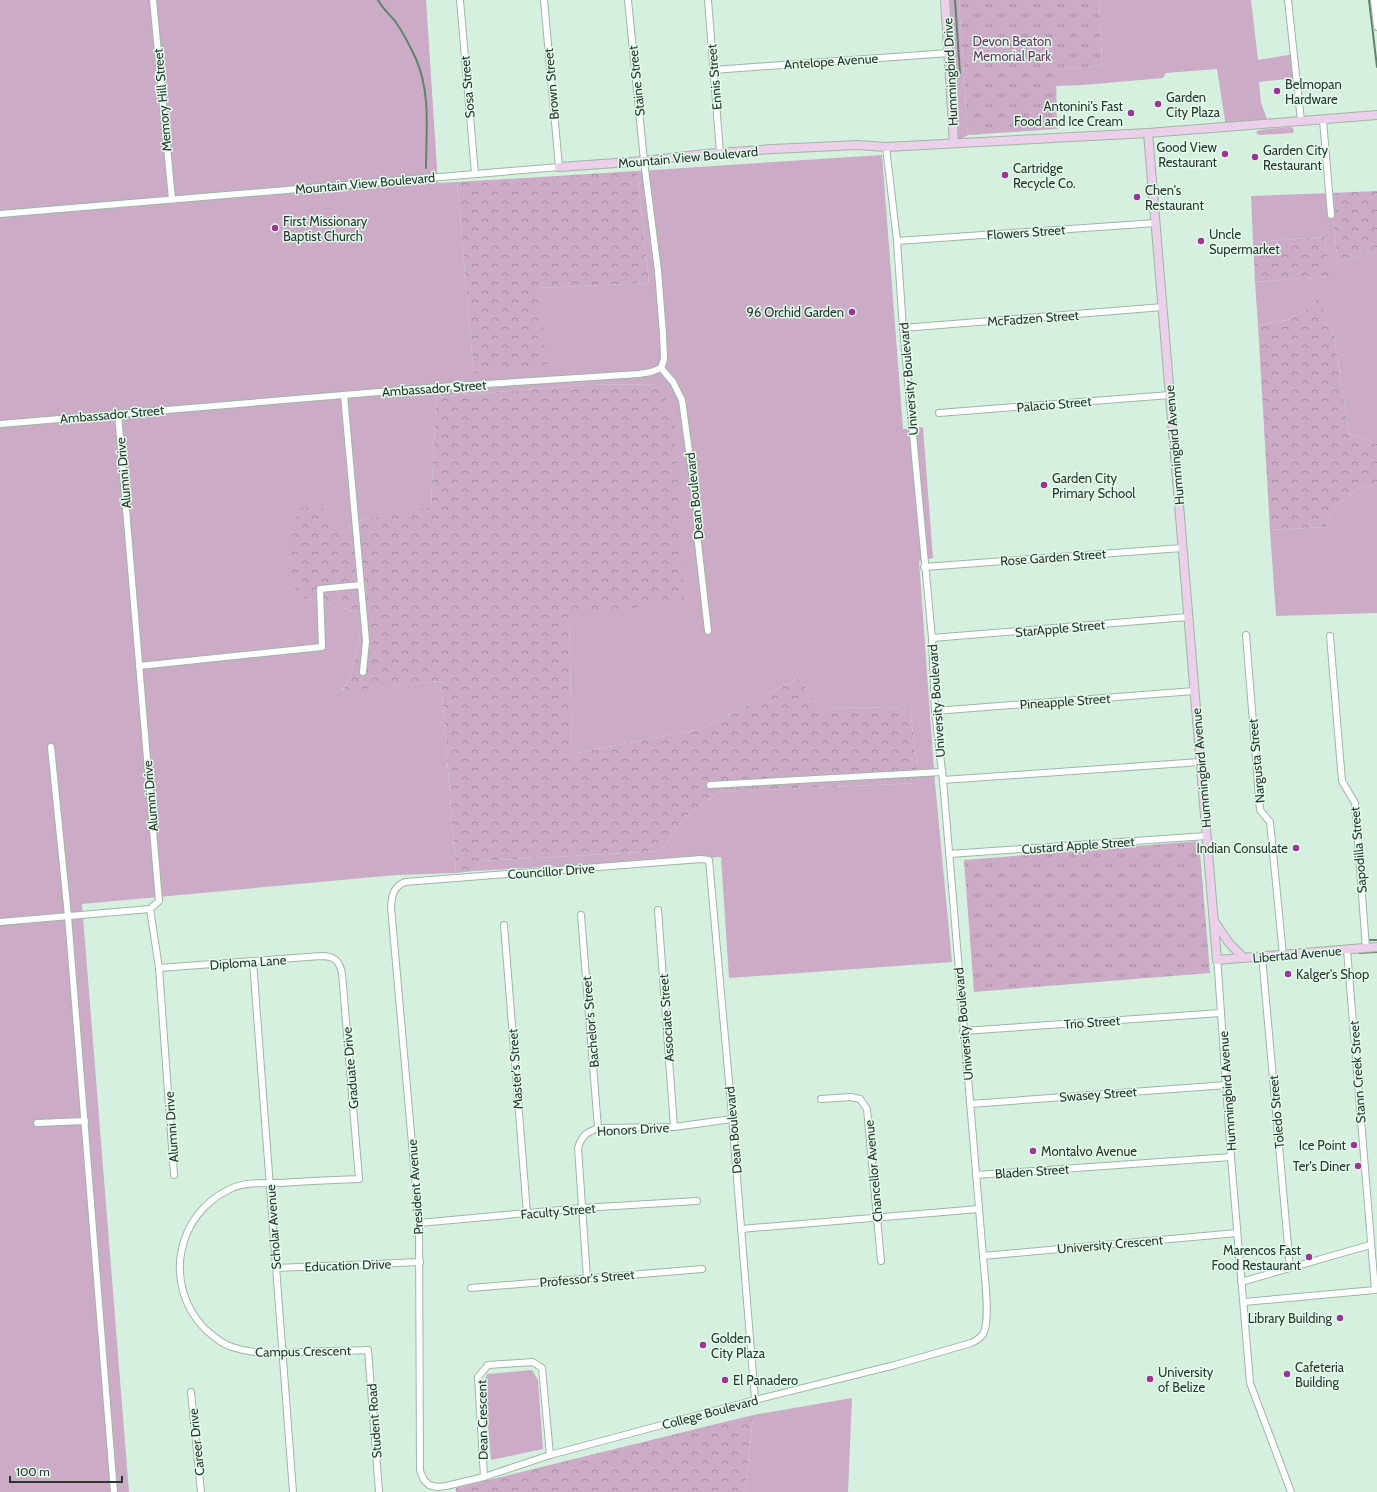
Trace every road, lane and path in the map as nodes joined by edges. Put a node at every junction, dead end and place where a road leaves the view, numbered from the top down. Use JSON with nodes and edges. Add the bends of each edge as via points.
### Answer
{"nodes":[{"id":1,"x":153,"y":0,"type":"edge"},
{"id":2,"x":460,"y":0,"type":"edge"},
{"id":3,"x":544,"y":0,"type":"edge"},
{"id":4,"x":628,"y":0,"type":"edge"},
{"id":5,"x":708,"y":0,"type":"edge"},
{"id":6,"x":945,"y":0,"type":"edge"},
{"id":7,"x":1288,"y":0,"type":"edge"},
{"id":8,"x":1374,"y":0,"type":"edge"},
{"id":9,"x":1377,"y":27,"type":"edge"},
{"id":10,"x":949,"y":53,"type":"junction"},
{"id":11,"x":713,"y":70,"type":"junction"},
{"id":12,"x":1377,"y":115,"type":"edge"},
{"id":13,"x":1323,"y":120,"type":"junction"},
{"id":14,"x":1301,"y":121,"type":"junction"},
{"id":15,"x":1148,"y":133,"type":"junction"},
{"id":16,"x":954,"y":143,"type":"junction"},
{"id":17,"x":886,"y":147,"type":"junction"},
{"id":18,"x":720,"y":153,"type":"junction"},
{"id":19,"x":644,"y":161,"type":"junction"},
{"id":20,"x":559,"y":167,"type":"junction"},
{"id":21,"x":474,"y":174,"type":"junction"},
{"id":22,"x":172,"y":199,"type":"junction"},
{"id":23,"x":0,"y":214,"type":"edge"},
{"id":24,"x":1331,"y":215,"type":"dead end"},
{"id":25,"x":1156,"y":223,"type":"junction"},
{"id":26,"x":897,"y":241,"type":"junction"},
{"id":27,"x":1163,"y":307,"type":"junction"},
{"id":28,"x":903,"y":328,"type":"junction"},
{"id":29,"x":661,"y":368,"type":"junction"},
{"id":30,"x":344,"y":395,"type":"junction"},
{"id":31,"x":1170,"y":395,"type":"junction"},
{"id":32,"x":939,"y":413,"type":"dead end"},
{"id":33,"x":118,"y":414,"type":"junction"},
{"id":34,"x":0,"y":424,"type":"edge"},
{"id":35,"x":1182,"y":548,"type":"junction"},
{"id":36,"x":924,"y":567,"type":"junction"},
{"id":37,"x":361,"y":585,"type":"junction"},
{"id":38,"x":1188,"y":618,"type":"junction"},
{"id":39,"x":708,"y":631,"type":"dead end"},
{"id":40,"x":1246,"y":635,"type":"dead end"},
{"id":41,"x":1330,"y":636,"type":"dead end"},
{"id":42,"x":932,"y":638,"type":"junction"},
{"id":43,"x":139,"y":666,"type":"junction"},
{"id":44,"x":363,"y":672,"type":"dead end"},
{"id":45,"x":1194,"y":691,"type":"junction"},
{"id":46,"x":935,"y":711,"type":"junction"},
{"id":47,"x":51,"y":747,"type":"dead end"},
{"id":48,"x":1200,"y":762,"type":"junction"},
{"id":49,"x":942,"y":772,"type":"junction"},
{"id":50,"x":943,"y":780,"type":"junction"},
{"id":51,"x":710,"y":785,"type":"dead end"},
{"id":52,"x":1206,"y":836,"type":"junction"},
{"id":53,"x":949,"y":854,"type":"junction"},
{"id":54,"x":709,"y":860,"type":"joint"},
{"id":55,"x":395,"y":889,"type":"joint"},
{"id":56,"x":150,"y":910,"type":"junction"},
{"id":57,"x":658,"y":910,"type":"dead end"},
{"id":58,"x":581,"y":915,"type":"dead end"},
{"id":59,"x":68,"y":916,"type":"junction"},
{"id":60,"x":1213,"y":920,"type":"junction"},
{"id":61,"x":0,"y":922,"type":"edge"},
{"id":62,"x":504,"y":926,"type":"dead end"},
{"id":63,"x":1377,"y":947,"type":"edge"},
{"id":64,"x":1366,"y":948,"type":"junction"},
{"id":65,"x":1347,"y":950,"type":"junction"},
{"id":66,"x":1283,"y":955,"type":"junction"},
{"id":67,"x":1262,"y":956,"type":"junction"},
{"id":68,"x":1244,"y":958,"type":"junction"},
{"id":69,"x":336,"y":959,"type":"joint"},
{"id":70,"x":1217,"y":960,"type":"junction"},
{"id":71,"x":253,"y":962,"type":"junction"},
{"id":72,"x":159,"y":968,"type":"junction"},
{"id":73,"x":1222,"y":1013,"type":"junction"},
{"id":74,"x":963,"y":1031,"type":"junction"},
{"id":75,"x":1227,"y":1085,"type":"junction"},
{"id":76,"x":821,"y":1099,"type":"dead end"},
{"id":77,"x":970,"y":1104,"type":"junction"},
{"id":78,"x":732,"y":1119,"type":"junction"},
{"id":79,"x":85,"y":1121,"type":"junction"},
{"id":80,"x":37,"y":1123,"type":"dead end"},
{"id":81,"x":674,"y":1127,"type":"junction"},
{"id":82,"x":598,"y":1128,"type":"junction"},
{"id":83,"x":1231,"y":1157,"type":"junction"},
{"id":84,"x":174,"y":1174,"type":"dead end"},
{"id":85,"x":976,"y":1175,"type":"junction"},
{"id":86,"x":359,"y":1179,"type":"joint"},
{"id":87,"x":270,"y":1183,"type":"junction"},
{"id":88,"x":697,"y":1201,"type":"dead end"},
{"id":89,"x":582,"y":1208,"type":"junction"},
{"id":90,"x":979,"y":1209,"type":"junction"},
{"id":91,"x":527,"y":1213,"type":"junction"},
{"id":92,"x":877,"y":1219,"type":"junction"},
{"id":93,"x":419,"y":1223,"type":"junction"},
{"id":94,"x":741,"y":1229,"type":"junction"},
{"id":95,"x":1237,"y":1233,"type":"junction"},
{"id":96,"x":1370,"y":1245,"type":"junction"},
{"id":97,"x":983,"y":1256,"type":"junction"},
{"id":98,"x":881,"y":1261,"type":"dead end"},
{"id":99,"x":420,"y":1262,"type":"junction"},
{"id":100,"x":276,"y":1268,"type":"junction"},
{"id":101,"x":1290,"y":1268,"type":"junction"},
{"id":102,"x":702,"y":1269,"type":"dead end"},
{"id":103,"x":587,"y":1278,"type":"junction"},
{"id":104,"x":1241,"y":1282,"type":"junction"},
{"id":105,"x":471,"y":1288,"type":"dead end"},
{"id":106,"x":1244,"y":1302,"type":"junction"},
{"id":107,"x":368,"y":1350,"type":"joint"},
{"id":108,"x":283,"y":1353,"type":"junction"},
{"id":109,"x":191,"y":1392,"type":"dead end"},
{"id":110,"x":754,"y":1400,"type":"junction"},
{"id":111,"x":550,"y":1455,"type":"junction"},
{"id":112,"x":484,"y":1477,"type":"junction"},
{"id":113,"x":429,"y":1485,"type":"joint"},
{"id":114,"x":114,"y":1492,"type":"edge"},
{"id":115,"x":201,"y":1492,"type":"edge"},
{"id":116,"x":293,"y":1492,"type":"edge"},
{"id":117,"x":379,"y":1492,"type":"edge"},
{"id":118,"x":1290,"y":1492,"type":"edge"}],
"edges":[{"from":1,"to":22,"type":"street","name":"Memory Hill Street"},
{"from":2,"to":21,"type":"street","name":"Sosa Street"},
{"from":3,"to":20,"type":"street","name":"Brown Street"},
{"from":4,"to":19,"type":"street","name":"Staine Street"},
{"from":5,"to":11,"type":"street","name":"Ennis Street"},
{"from":6,"to":10,"type":"street","name":"Hummingbird Drive"},
{"from":7,"to":14,"type":"street"},
{"from":8,"to":9,"type":"street"},
{"from":10,"to":11,"type":"street","name":"Antelope Avenue"},
{"from":10,"to":16,"type":"street","name":"Hummingbird Drive"},
{"from":11,"to":18,"type":"street","name":"Ennis Street"},
{"from":12,"to":13,"type":"street","name":"Mountain View Boulevard"},
{"from":13,"to":14,"type":"street","name":"Mountain View Boulevard"},
{"from":13,"to":24,"type":"street"},
{"from":14,"to":15,"type":"street","name":"Mountain View Boulevard"},
{"from":15,"to":16,"type":"street","name":"Mountain View Boulevard"},
{"from":15,"to":25,"type":"street","name":"Hummingbird Avenue"},
{"from":16,"to":17,"type":"street","name":"Mountain View Boulevard"},
{"from":17,"to":18,"type":"street","name":"Mountain View Boulevard","via":[[858,145]]},
{"from":17,"to":26,"type":"street","name":"University Boulevard"},
{"from":18,"to":19,"type":"street","name":"Mountain View Boulevard"},
{"from":19,"to":20,"type":"street","name":"Mountain View Boulevard"},
{"from":19,"to":29,"type":"street","via":[[662,318],[664,359]]},
{"from":20,"to":21,"type":"street","name":"Mountain View Boulevard"},
{"from":21,"to":22,"type":"street","name":"Mountain View Boulevard"},
{"from":22,"to":23,"type":"street","name":"Mountain View Boulevard"},
{"from":25,"to":26,"type":"street","name":"Flowers Street"},
{"from":25,"to":27,"type":"street","name":"Hummingbird Avenue"},
{"from":26,"to":28,"type":"street","name":"University Boulevard"},
{"from":27,"to":28,"type":"street","name":"McFadzen Street"},
{"from":27,"to":31,"type":"street","name":"Hummingbird Avenue"},
{"from":28,"to":36,"type":"street","name":"University Boulevard"},
{"from":29,"to":30,"type":"street","name":"Ambassador Street","via":[[639,374]]},
{"from":29,"to":39,"type":"street","name":"Dean Boulevard","via":[[673,382],[682,400],[697,510]]},
{"from":30,"to":33,"type":"street","name":"Ambassador Street"},
{"from":30,"to":37,"type":"street"},
{"from":31,"to":32,"type":"street","name":"Palacio Street"},
{"from":31,"to":35,"type":"street","name":"Hummingbird Avenue"},
{"from":33,"to":34,"type":"street","name":"Ambassador Street"},
{"from":33,"to":43,"type":"street","name":"Alumni Drive"},
{"from":35,"to":36,"type":"street","name":"Rose Garden Street"},
{"from":35,"to":38,"type":"street","name":"Hummingbird Avenue"},
{"from":36,"to":42,"type":"street","name":"University Boulevard"},
{"from":37,"to":43,"type":"street","via":[[320,590],[322,647]]},
{"from":37,"to":44,"type":"street","via":[[366,642]]},
{"from":38,"to":42,"type":"street","name":"StarApple Street"},
{"from":38,"to":45,"type":"street","name":"Hummingbird Avenue"},
{"from":40,"to":66,"type":"street","name":"Nargusta Street","via":[[1260,810],[1270,822]]},
{"from":41,"to":64,"type":"street","name":"Sapodilla Street","via":[[1342,781],[1355,803]]},
{"from":42,"to":46,"type":"street","name":"University Boulevard"},
{"from":43,"to":56,"type":"street","name":"Alumni Drive","via":[[158,901]]},
{"from":45,"to":46,"type":"street","name":"Pineapple Street"},
{"from":45,"to":48,"type":"street","name":"Hummingbird Avenue"},
{"from":46,"to":49,"type":"street","name":"University Boulevard"},
{"from":47,"to":59,"type":"street"},
{"from":48,"to":50,"type":"street"},
{"from":48,"to":52,"type":"street","name":"Hummingbird Avenue"},
{"from":49,"to":50,"type":"street","name":"University Boulevard"},
{"from":49,"to":51,"type":"street"},
{"from":50,"to":53,"type":"street","name":"University Boulevard"},
{"from":52,"to":53,"type":"street","name":"Custard Apple Street"},
{"from":52,"to":60,"type":"street","name":"Hummingbird Avenue"},
{"from":53,"to":74,"type":"street","name":"University Boulevard"},
{"from":54,"to":55,"type":"street","name":"Councillor Drive","via":[[405,882]]},
{"from":54,"to":78,"type":"street","name":"Dean Boulevard"},
{"from":55,"to":93,"type":"street","name":"President Avenue","via":[[391,907]]},
{"from":56,"to":59,"type":"street"},
{"from":56,"to":72,"type":"street","name":"Alumni Drive"},
{"from":57,"to":81,"type":"street","name":"Associate Street"},
{"from":58,"to":82,"type":"street","name":"Bachelor's Street"},
{"from":59,"to":61,"type":"street"},
{"from":59,"to":79,"type":"street"},
{"from":60,"to":68,"type":"street","via":[[1229,943]]},
{"from":60,"to":70,"type":"street","name":"Hummingbird Avenue"},
{"from":62,"to":91,"type":"street","name":"Master's Street"},
{"from":63,"to":64,"type":"street","name":"Libertad Avenue"},
{"from":64,"to":65,"type":"street","name":"Libertad Avenue"},
{"from":65,"to":66,"type":"street","name":"Libertad Avenue"},
{"from":65,"to":96,"type":"street","name":"Stann Creek Street"},
{"from":66,"to":67,"type":"street","name":"Libertad Avenue"},
{"from":67,"to":68,"type":"street","name":"Libertad Avenue"},
{"from":67,"to":101,"type":"street","name":"Toledo Street"},
{"from":68,"to":70,"type":"street","name":"Libertad Avenue"},
{"from":69,"to":71,"type":"street","name":"Diploma Lane","via":[[321,956]]},
{"from":69,"to":86,"type":"street","name":"Graduate Drive","via":[[341,965],[342,973]]},
{"from":70,"to":73,"type":"street","name":"Hummingbird Avenue"},
{"from":71,"to":72,"type":"street","name":"Diploma Lane"},
{"from":71,"to":87,"type":"street","name":"Scholar Avenue"},
{"from":72,"to":84,"type":"street","name":"Alumni Drive"},
{"from":73,"to":74,"type":"street","name":"Trio Street"},
{"from":73,"to":75,"type":"street","name":"Hummingbird Avenue"},
{"from":74,"to":77,"type":"street","name":"University Boulevard"},
{"from":75,"to":77,"type":"street","name":"Swasey Street"},
{"from":75,"to":83,"type":"street","name":"Hummingbird Avenue"},
{"from":76,"to":92,"type":"street","name":"Chancellor Avenue","via":[[851,1097],[860,1099],[867,1109]]},
{"from":77,"to":85,"type":"street","name":"University Boulevard"},
{"from":78,"to":81,"type":"street","name":"Honors Drive"},
{"from":78,"to":94,"type":"street","name":"Dean Boulevard"},
{"from":79,"to":80,"type":"street"},
{"from":79,"to":114,"type":"street"},
{"from":81,"to":82,"type":"street","name":"Honors Drive"},
{"from":82,"to":89,"type":"street","name":"Honors Drive","via":[[587,1132],[581,1138],[578,1148]]},
{"from":83,"to":85,"type":"street","name":"Bladen Street"},
{"from":83,"to":95,"type":"street","name":"Hummingbird Avenue"},
{"from":85,"to":90,"type":"street","name":"University Boulevard"},
{"from":86,"to":87,"type":"street","name":"Campus Crescent"},
{"from":87,"to":100,"type":"street","name":"Scholar Avenue"},
{"from":87,"to":108,"type":"street","name":"Campus Crescent","via":[[231,1188],[205,1206],[194,1220],[183,1243],[179,1263],[180,1277],[182,1292],[196,1320],[218,1340],[244,1351]]},
{"from":88,"to":89,"type":"street","name":"Faculty Street"},
{"from":89,"to":91,"type":"street","name":"Faculty Street"},
{"from":89,"to":103,"type":"street","name":"Honors Drive"},
{"from":90,"to":92,"type":"street"},
{"from":90,"to":97,"type":"street","name":"University Boulevard"},
{"from":91,"to":93,"type":"street","name":"Faculty Street"},
{"from":92,"to":94,"type":"street"},
{"from":92,"to":98,"type":"street","name":"Chancellor Avenue"},
{"from":93,"to":99,"type":"street","name":"President Avenue"},
{"from":94,"to":110,"type":"street","name":"Dean Boulevard"},
{"from":95,"to":97,"type":"street","name":"University Crescent"},
{"from":95,"to":104,"type":"street","name":"Hummingbird Avenue"},
{"from":96,"to":101,"type":"street"},
{"from":96,"to":106,"type":"street","name":"Stann Creek Street","via":[[1374,1290]]},
{"from":97,"to":110,"type":"street","name":"College Boulevard","via":[[986,1325],[984,1333],[978,1339],[895,1365]]},
{"from":99,"to":100,"type":"street","name":"Education Drive"},
{"from":99,"to":113,"type":"street","name":"President Avenue","via":[[420,1471]]},
{"from":100,"to":108,"type":"street","name":"Scholar Avenue"},
{"from":101,"to":104,"type":"street"},
{"from":102,"to":103,"type":"street","name":"Professor's Street"},
{"from":103,"to":105,"type":"street","name":"Professor's Street"},
{"from":104,"to":106,"type":"street","name":"Hummingbird Avenue"},
{"from":106,"to":118,"type":"street","name":"Hummingbird Avenue","via":[[1250,1383]]},
{"from":107,"to":108,"type":"street","name":"Campus Crescent"},
{"from":107,"to":117,"type":"street","name":"Student Road"},
{"from":108,"to":116,"type":"street","name":"Scholar Avenue"},
{"from":109,"to":115,"type":"street","name":"Career Drive"},
{"from":110,"to":111,"type":"street","name":"College Boulevard"},
{"from":111,"to":112,"type":"street","name":"College Boulevard"},
{"from":111,"to":112,"type":"street","name":"Dean Crescent","via":[[542,1368],[533,1362],[488,1365],[478,1377]]},
{"from":112,"to":113,"type":"street","name":"College Boulevard","via":[[446,1486]]}]}
